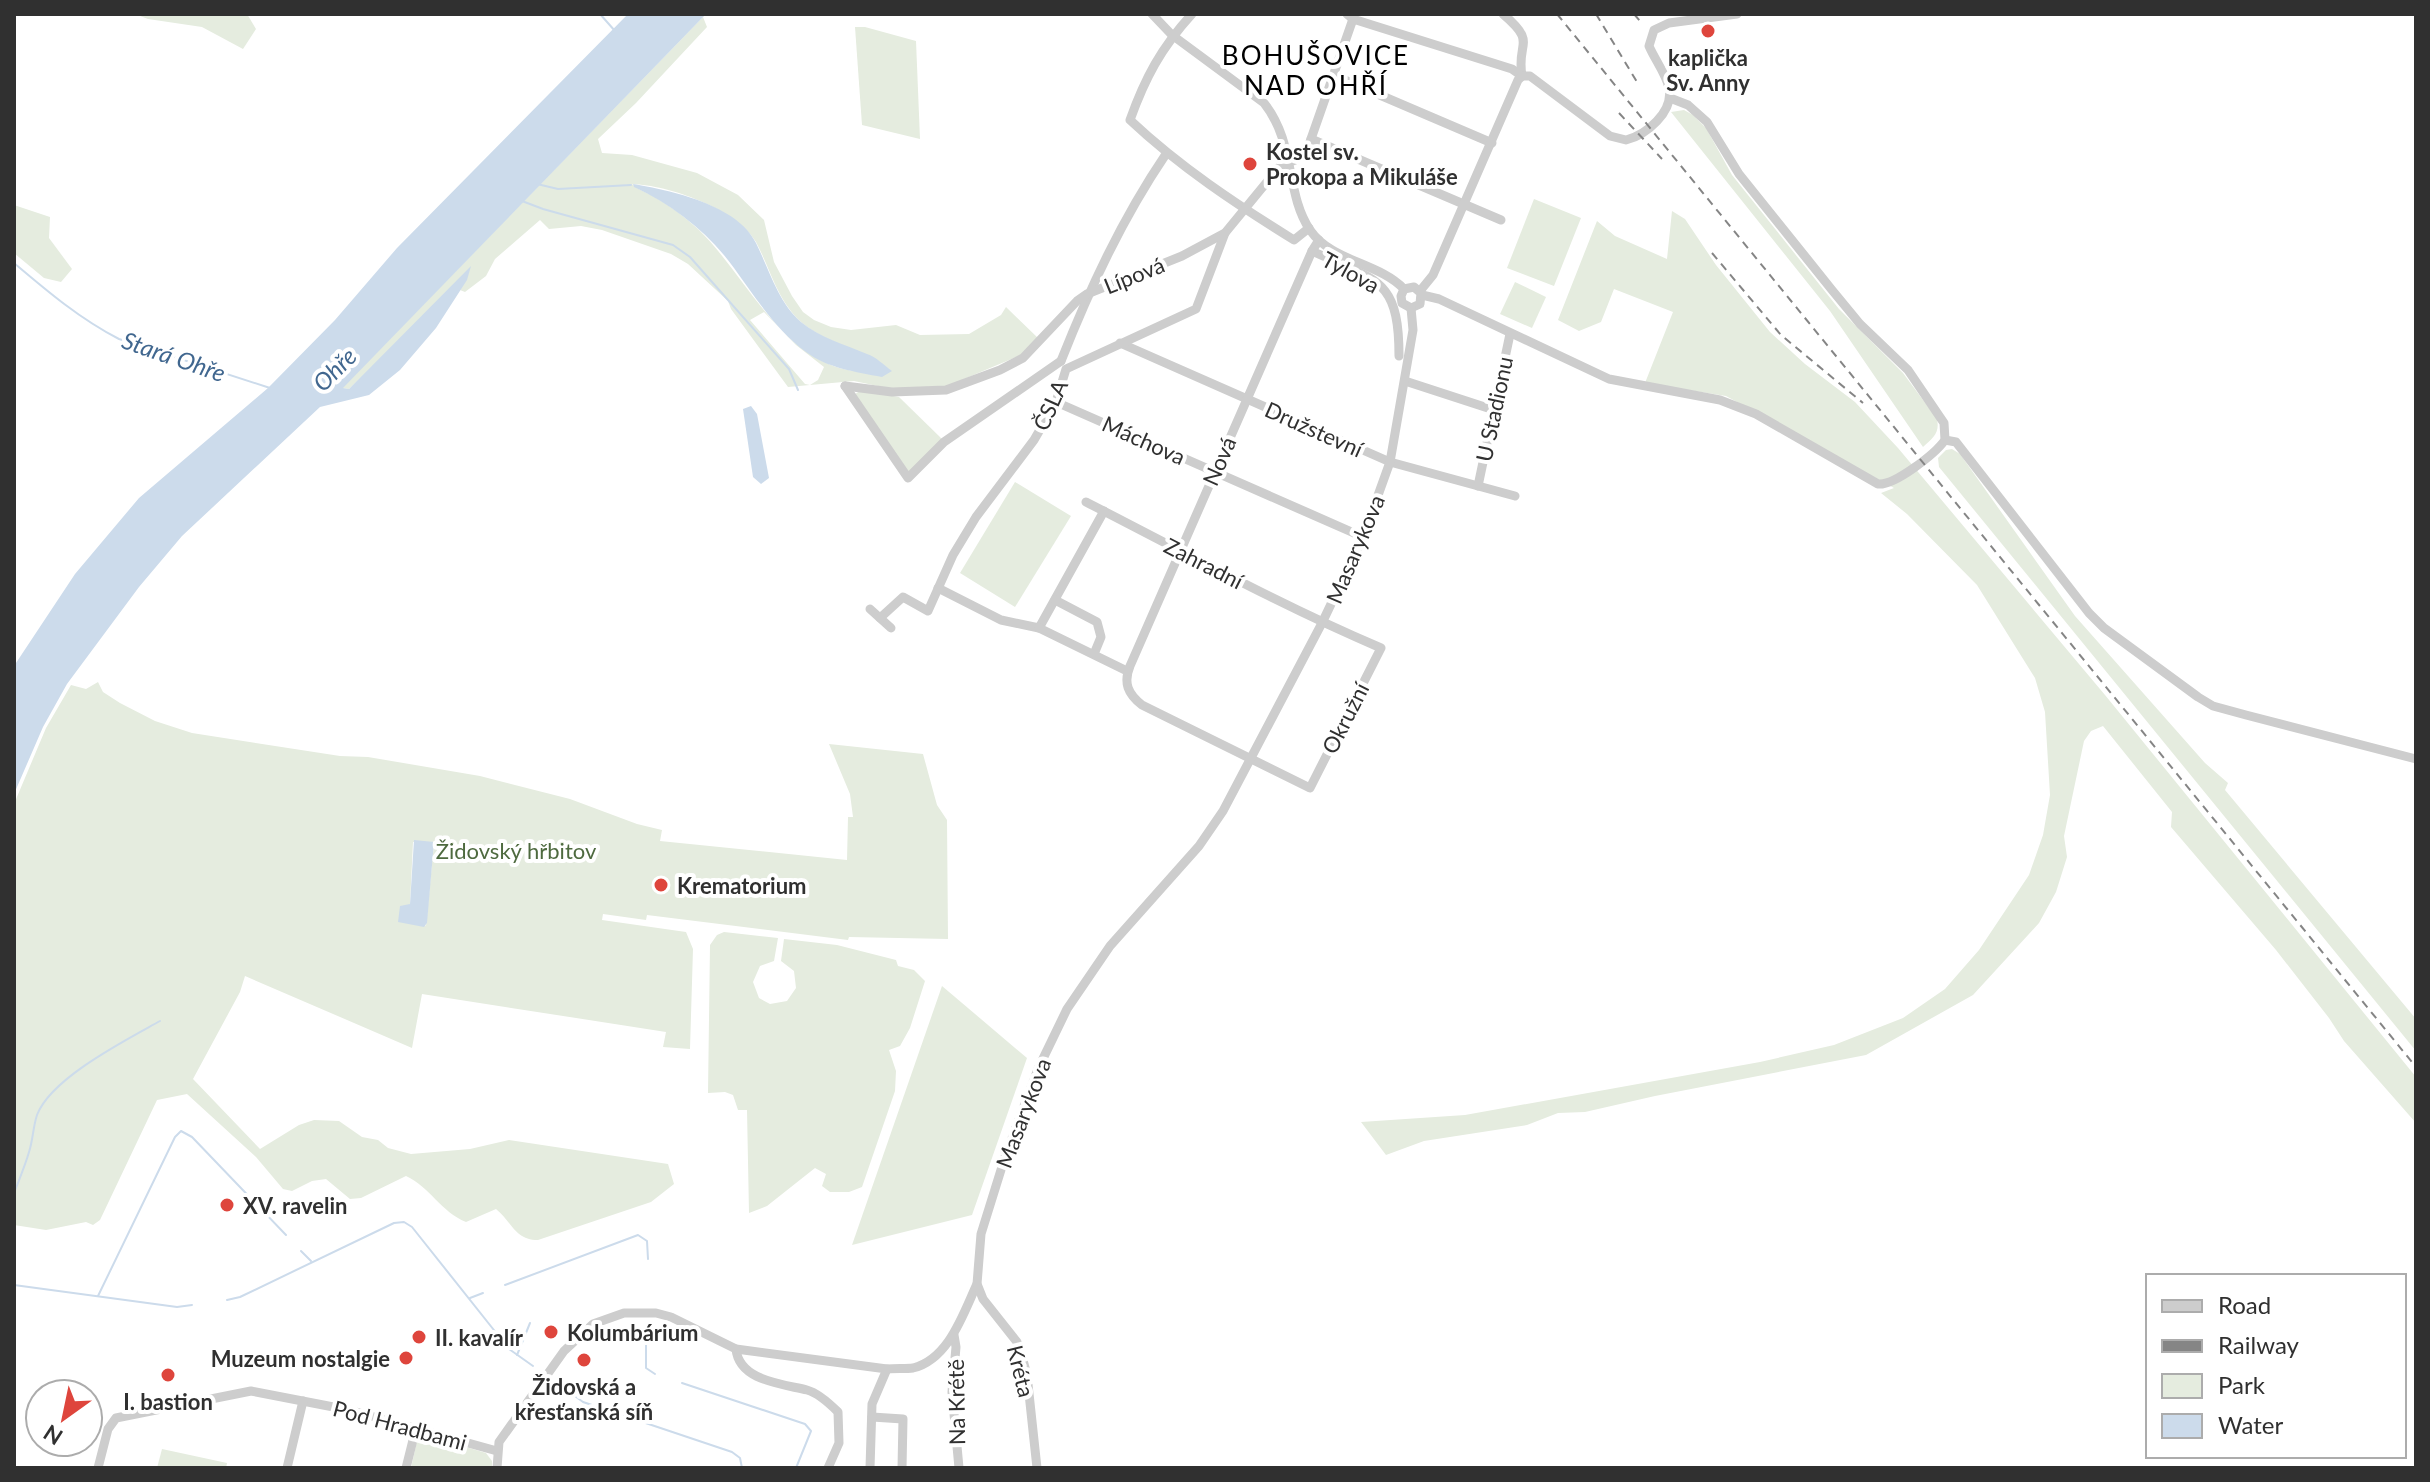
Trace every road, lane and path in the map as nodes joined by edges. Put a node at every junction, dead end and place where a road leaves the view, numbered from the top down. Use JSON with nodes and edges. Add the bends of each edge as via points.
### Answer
{"nodes":[{"id":1,"x":1152,"y":14,"type":"edge"},
{"id":2,"x":1192,"y":14,"type":"edge"},
{"id":3,"x":1503,"y":14,"type":"edge"},
{"id":4,"x":1737,"y":14,"type":"edge"},
{"id":5,"x":1350,"y":17,"type":"edge"},
{"id":6,"x":1172,"y":35,"type":"junction"},
{"id":7,"x":1333,"y":75,"type":"junction"},
{"id":8,"x":1522,"y":76,"type":"junction"},
{"id":9,"x":1670,"y":98,"type":"junction"},
{"id":10,"x":1311,"y":139,"type":"junction"},
{"id":11,"x":1492,"y":143,"type":"junction"},
{"id":12,"x":1166,"y":154,"type":"junction"},
{"id":13,"x":1290,"y":162,"type":"junction"},
{"id":14,"x":1465,"y":204,"type":"junction"},
{"id":15,"x":1243,"y":209,"type":"junction"},
{"id":16,"x":1501,"y":220,"type":"dead end"},
{"id":17,"x":1309,"y":228,"type":"junction"},
{"id":18,"x":1225,"y":233,"type":"junction"},
{"id":19,"x":1319,"y":240,"type":"junction"},
{"id":20,"x":1312,"y":251,"type":"junction"},
{"id":21,"x":1404,"y":289,"type":"junction"},
{"id":22,"x":1421,"y":293,"type":"junction"},
{"id":23,"x":1087,"y":294,"type":"junction"},
{"id":24,"x":1411,"y":308,"type":"junction"},
{"id":25,"x":1510,"y":334,"type":"junction"},
{"id":26,"x":1120,"y":343,"type":"junction"},
{"id":27,"x":1399,"y":356,"type":"dead end"},
{"id":28,"x":1064,"y":365,"type":"junction"},
{"id":29,"x":1405,"y":381,"type":"junction"},
{"id":30,"x":1247,"y":399,"type":"junction"},
{"id":31,"x":1056,"y":402,"type":"junction"},
{"id":32,"x":1494,"y":410,"type":"junction"},
{"id":33,"x":1945,"y":440,"type":"junction"},
{"id":34,"x":1390,"y":462,"type":"junction"},
{"id":35,"x":1215,"y":471,"type":"junction"},
{"id":36,"x":1478,"y":486,"type":"junction"},
{"id":37,"x":1515,"y":496,"type":"dead end"},
{"id":38,"x":1086,"y":502,"type":"dead end"},
{"id":39,"x":1104,"y":511,"type":"junction"},
{"id":40,"x":1363,"y":537,"type":"junction"},
{"id":41,"x":1180,"y":551,"type":"junction"},
{"id":42,"x":938,"y":588,"type":"junction"},
{"id":43,"x":1055,"y":600,"type":"junction"},
{"id":44,"x":870,"y":609,"type":"dead end"},
{"id":45,"x":880,"y":618,"type":"junction"},
{"id":46,"x":1322,"y":623,"type":"junction"},
{"id":47,"x":891,"y":628,"type":"dead end"},
{"id":48,"x":1039,"y":628,"type":"junction"},
{"id":49,"x":1094,"y":654,"type":"junction"},
{"id":50,"x":1127,"y":671,"type":"junction"},
{"id":51,"x":2416,"y":759,"type":"edge"},
{"id":52,"x":1252,"y":760,"type":"junction"},
{"id":53,"x":977,"y":1284,"type":"junction"},
{"id":54,"x":954,"y":1335,"type":"junction"},
{"id":55,"x":736,"y":1349,"type":"junction"},
{"id":56,"x":887,"y":1369,"type":"junction"},
{"id":57,"x":303,"y":1401,"type":"junction"},
{"id":58,"x":872,"y":1417,"type":"junction"},
{"id":59,"x":416,"y":1428,"type":"junction"},
{"id":60,"x":497,"y":1451,"type":"junction"},
{"id":61,"x":98,"y":1468,"type":"edge"},
{"id":62,"x":287,"y":1468,"type":"edge"},
{"id":63,"x":406,"y":1468,"type":"edge"},
{"id":64,"x":497,"y":1468,"type":"edge"},
{"id":65,"x":828,"y":1468,"type":"edge"},
{"id":66,"x":870,"y":1468,"type":"edge"},
{"id":67,"x":902,"y":1468,"type":"edge"},
{"id":68,"x":959,"y":1468,"type":"edge"},
{"id":69,"x":1037,"y":1468,"type":"edge"}],
"edges":[{"from":1,"to":6,"type":"street"},
{"from":2,"to":6,"type":"street"},
{"from":3,"to":8,"type":"street","via":[[1525,38]]},
{"from":4,"to":9,"type":"street","via":[[1669,23],[1654,30],[1649,46]]},
{"from":5,"to":7,"type":"street"},
{"from":5,"to":8,"type":"street"},
{"from":6,"to":12,"type":"street","via":[[1152,65],[1130,120]]},
{"from":6,"to":13,"type":"street","via":[[1264,103],[1279,125]]},
{"from":7,"to":10,"type":"street"},
{"from":7,"to":11,"type":"street"},
{"from":8,"to":9,"type":"street","via":[[1532,77],[1620,140],[1648,129]]},
{"from":8,"to":11,"type":"street"},
{"from":9,"to":33,"type":"street","via":[[1694,108],[1707,122],[1745,183],[1864,329],[1905,366],[1944,423]]},
{"from":10,"to":13,"type":"street","name":"Lípová","via":[[1305,156]]},
{"from":10,"to":14,"type":"street"},
{"from":11,"to":14,"type":"street"},
{"from":12,"to":15,"type":"street"},
{"from":12,"to":23,"type":"street"},
{"from":13,"to":15,"type":"street","name":"Lípová","via":[[1280,166]]},
{"from":13,"to":17,"type":"street"},
{"from":14,"to":16,"type":"street"},
{"from":14,"to":22,"type":"street"},
{"from":15,"to":17,"type":"street","via":[[1294,240]]},
{"from":15,"to":18,"type":"street","name":"Lípová"},
{"from":17,"to":19,"type":"street"},
{"from":18,"to":23,"type":"street","name":"Lípová"},
{"from":18,"to":26,"type":"street","name":"ČSLA","via":[[1196,309]]},
{"from":19,"to":20,"type":"street","name":"Tylova"},
{"from":19,"to":21,"type":"street","name":"Tylova"},
{"from":20,"to":27,"type":"street","name":"Tylova","via":[[1382,285],[1396,309]]},
{"from":20,"to":30,"type":"street","name":"Nová"},
{"from":21,"to":22,"type":"street","via":[[1414,287]]},
{"from":21,"to":24,"type":"street","via":[[1401,299]]},
{"from":22,"to":24,"type":"street","via":[[1420,304]]},
{"from":22,"to":25,"type":"street","name":"U Stadionu"},
{"from":23,"to":28,"type":"street","name":"Lípová"},
{"from":23,"to":28,"type":"street","via":[[1023,358],[1000,370],[946,390],[892,392],[845,386],[908,478],[944,442]]},
{"from":24,"to":29,"type":"street","name":"Masarykova"},
{"from":25,"to":32,"type":"street","name":"U Stadionu"},
{"from":25,"to":33,"type":"street","via":[[1609,379],[1720,400],[1756,414],[1878,484],[1891,483]]},
{"from":26,"to":28,"type":"street","name":"ČSLA"},
{"from":26,"to":30,"type":"street","name":"Družstevní"},
{"from":28,"to":31,"type":"street","name":"ČSLA"},
{"from":29,"to":32,"type":"street"},
{"from":29,"to":34,"type":"street","name":"Masarykova"},
{"from":30,"to":34,"type":"street","name":"Družstevní"},
{"from":30,"to":35,"type":"street","name":"Nová"},
{"from":31,"to":35,"type":"street","name":"Máchova"},
{"from":31,"to":42,"type":"street","name":"ČSLA","via":[[976,517]]},
{"from":32,"to":36,"type":"street","name":"U Stadionu"},
{"from":33,"to":51,"type":"street","via":[[1956,442],[2089,613],[2198,697],[2213,706]]},
{"from":34,"to":36,"type":"street","name":"Družstevní"},
{"from":34,"to":40,"type":"street","name":"Masarykova"},
{"from":35,"to":40,"type":"street","name":"Máchova"},
{"from":35,"to":41,"type":"street","name":"Nová"},
{"from":36,"to":37,"type":"street","name":"Družstevní"},
{"from":38,"to":39,"type":"street","name":"Zahradní"},
{"from":39,"to":41,"type":"street","name":"Zahradní"},
{"from":39,"to":43,"type":"street"},
{"from":40,"to":46,"type":"street","name":"Masarykova"},
{"from":41,"to":46,"type":"street","name":"Zahradní"},
{"from":41,"to":50,"type":"street","name":"Nová"},
{"from":42,"to":45,"type":"street","name":"ČSLA","via":[[928,611],[903,597]]},
{"from":42,"to":48,"type":"street","via":[[1001,620]]},
{"from":43,"to":48,"type":"street"},
{"from":43,"to":49,"type":"street","via":[[1097,622],[1101,637]]},
{"from":44,"to":45,"type":"street"},
{"from":45,"to":47,"type":"street"},
{"from":46,"to":52,"type":"street","name":"Masarykova"},
{"from":46,"to":52,"type":"street","name":"Okružní","via":[[1381,648],[1310,788]]},
{"from":48,"to":49,"type":"street"},
{"from":49,"to":50,"type":"street"},
{"from":50,"to":52,"type":"street","via":[[1131,696],[1142,705]]},
{"from":52,"to":53,"type":"street","name":"Masarykova","via":[[1199,846],[1103,955],[1067,1009],[1018,1119],[981,1234]]},
{"from":53,"to":54,"type":"street","name":"Masarykova"},
{"from":53,"to":69,"type":"street","name":"Kréta","via":[[1021,1353]]},
{"from":54,"to":56,"type":"street","via":[[928,1362]]},
{"from":54,"to":68,"type":"street","name":"Na Krétě"},
{"from":55,"to":56,"type":"street"},
{"from":55,"to":60,"type":"street","via":[[671,1317],[640,1312],[607,1317],[564,1351]]},
{"from":55,"to":65,"type":"street","via":[[748,1372],[813,1392],[838,1412],[839,1443]]},
{"from":56,"to":58,"type":"street"},
{"from":57,"to":59,"type":"street","name":"Pod Hradbami"},
{"from":57,"to":61,"type":"street","name":"Pod Hradbami","via":[[251,1391],[123,1414],[111,1422]]},
{"from":57,"to":62,"type":"street"},
{"from":58,"to":66,"type":"street"},
{"from":58,"to":67,"type":"street","via":[[903,1419]]},
{"from":59,"to":60,"type":"street","name":"Pod Hradbami"},
{"from":59,"to":63,"type":"street"},
{"from":60,"to":64,"type":"street"}]}
